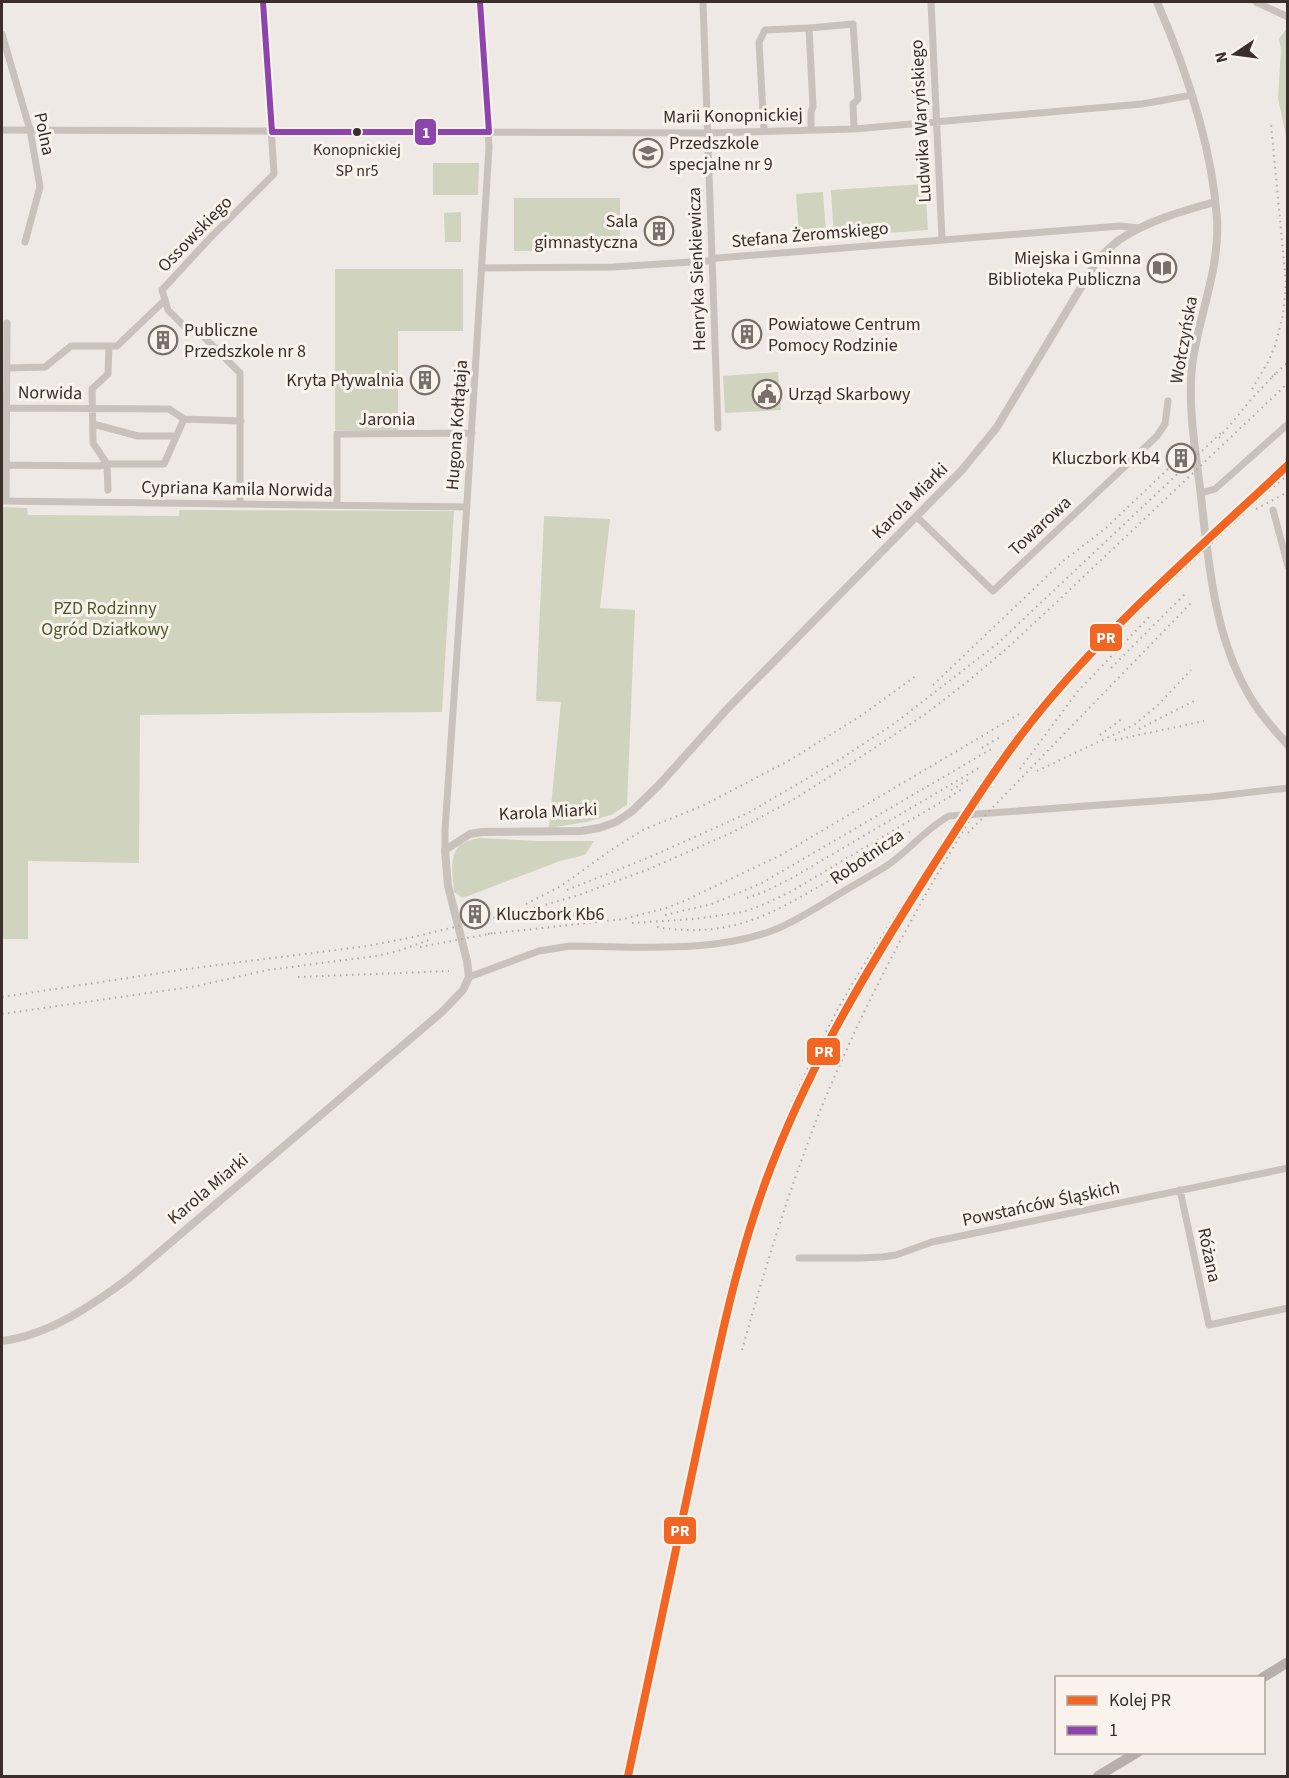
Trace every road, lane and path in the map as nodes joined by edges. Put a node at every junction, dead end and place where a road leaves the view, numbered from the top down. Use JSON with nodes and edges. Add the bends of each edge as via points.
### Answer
{"nodes":[{"id":1,"x":263,"y":2,"type":"edge"},
{"id":2,"x":480,"y":2,"type":"edge"},
{"id":3,"x":703,"y":2,"type":"edge"},
{"id":4,"x":931,"y":2,"type":"edge"},
{"id":5,"x":1157,"y":2,"type":"edge"},
{"id":6,"x":1256,"y":2,"type":"edge"},
{"id":7,"x":1287,"y":17,"type":"edge"},
{"id":8,"x":808,"y":28,"type":"junction"},
{"id":9,"x":2,"y":34,"type":"edge"},
{"id":10,"x":1192,"y":95,"type":"junction"},
{"id":11,"x":936,"y":123,"type":"junction"},
{"id":12,"x":854,"y":129,"type":"junction"},
{"id":13,"x":2,"y":130,"type":"edge"},
{"id":14,"x":30,"y":130,"type":"junction"},
{"id":15,"x":811,"y":130,"type":"junction"},
{"id":16,"x":764,"y":131,"type":"junction"},
{"id":17,"x":272,"y":132,"type":"junction"},
{"id":18,"x":489,"y":132,"type":"junction"},
{"id":19,"x":707,"y":133,"type":"junction"},
{"id":20,"x":1215,"y":202,"type":"junction"},
{"id":21,"x":1139,"y":228,"type":"junction"},
{"id":22,"x":942,"y":239,"type":"junction"},
{"id":23,"x":25,"y":242,"type":"dead end"},
{"id":24,"x":712,"y":260,"type":"junction"},
{"id":25,"x":483,"y":268,"type":"junction"},
{"id":26,"x":165,"y":300,"type":"junction"},
{"id":27,"x":7,"y":323,"type":"dead end"},
{"id":28,"x":109,"y":346,"type":"junction"},
{"id":29,"x":7,"y":368,"type":"junction"},
{"id":30,"x":1168,"y":401,"type":"dead end"},
{"id":31,"x":7,"y":408,"type":"junction"},
{"id":32,"x":92,"y":409,"type":"junction"},
{"id":33,"x":184,"y":419,"type":"junction"},
{"id":34,"x":241,"y":421,"type":"junction"},
{"id":35,"x":93,"y":424,"type":"junction"},
{"id":36,"x":1287,"y":424,"type":"edge"},
{"id":37,"x":718,"y":428,"type":"dead end"},
{"id":38,"x":472,"y":433,"type":"junction"},
{"id":39,"x":176,"y":436,"type":"junction"},
{"id":40,"x":107,"y":464,"type":"junction"},
{"id":41,"x":6,"y":465,"type":"junction"},
{"id":42,"x":108,"y":490,"type":"dead end"},
{"id":43,"x":1201,"y":493,"type":"junction"},
{"id":44,"x":4,"y":501,"type":"edge"},
{"id":45,"x":240,"y":504,"type":"junction"},
{"id":46,"x":337,"y":505,"type":"junction"},
{"id":47,"x":467,"y":507,"type":"junction"},
{"id":48,"x":1273,"y":510,"type":"dead end"},
{"id":49,"x":917,"y":517,"type":"junction"},
{"id":50,"x":1287,"y":566,"type":"edge"},
{"id":51,"x":1287,"y":745,"type":"edge"},
{"id":52,"x":1287,"y":788,"type":"edge"},
{"id":53,"x":445,"y":850,"type":"junction"},
{"id":54,"x":469,"y":977,"type":"junction"},
{"id":55,"x":1287,"y":1168,"type":"edge"},
{"id":56,"x":1180,"y":1190,"type":"junction"},
{"id":57,"x":799,"y":1258,"type":"dead end"},
{"id":58,"x":1287,"y":1308,"type":"edge"},
{"id":59,"x":2,"y":1341,"type":"edge"},
{"id":60,"x":1287,"y":1662,"type":"edge"},
{"id":61,"x":1264,"y":1676,"type":"edge"},
{"id":62,"x":1135,"y":1754,"type":"edge"},
{"id":63,"x":1098,"y":1776,"type":"edge"}],
"edges":[{"from":1,"to":17,"type":"street"},
{"from":2,"to":18,"type":"street","name":"Hugona Kołłątaja"},
{"from":3,"to":19,"type":"street","name":"Henryka Sienkiewicza"},
{"from":4,"to":11,"type":"street","name":"Ludwika Waryńskiego"},
{"from":5,"to":10,"type":"street","name":"Wołczyńska"},
{"from":6,"to":7,"type":"street"},
{"from":8,"to":12,"type":"street","via":[[853,24],[858,99],[853,104]]},
{"from":8,"to":15,"type":"street"},
{"from":8,"to":16,"type":"street","via":[[765,30],[759,42]]},
{"from":9,"to":14,"type":"street","name":"Polna"},
{"from":10,"to":11,"type":"street","name":"Marii Konopnickiej","via":[[1142,104]]},
{"from":10,"to":20,"type":"street","name":"Wołczyńska"},
{"from":11,"to":12,"type":"street","name":"Marii Konopnickiej"},
{"from":11,"to":22,"type":"street","name":"Ludwika Waryńskiego"},
{"from":12,"to":15,"type":"street","name":"Marii Konopnickiej"},
{"from":13,"to":14,"type":"street"},
{"from":14,"to":17,"type":"street"},
{"from":14,"to":23,"type":"street","name":"Polna","via":[[40,187]]},
{"from":15,"to":16,"type":"street","name":"Marii Konopnickiej"},
{"from":16,"to":19,"type":"street","name":"Marii Konopnickiej"},
{"from":17,"to":18,"type":"street","name":"Marii Konopnickiej"},
{"from":17,"to":26,"type":"street","name":"Ossowskiego","via":[[274,174],[171,279],[162,290]]},
{"from":18,"to":19,"type":"street","name":"Marii Konopnickiej"},
{"from":18,"to":25,"type":"street","name":"Hugona Kołłątaja"},
{"from":19,"to":24,"type":"street","name":"Henryka Sienkiewicza"},
{"from":20,"to":21,"type":"street","name":"Karola Miarki"},
{"from":20,"to":43,"type":"street","name":"Wołczyńska","via":[[1217,242],[1192,365],[1194,442]]},
{"from":21,"to":22,"type":"street","name":"Stefana Żeromskiego","via":[[1120,226]]},
{"from":21,"to":49,"type":"street","name":"Karola Miarki","via":[[1098,259],[997,426],[962,471]]},
{"from":22,"to":24,"type":"street","name":"Stefana Żeromskiego"},
{"from":24,"to":25,"type":"street","name":"Stefana Żeromskiego","via":[[613,267]]},
{"from":24,"to":37,"type":"street","name":"Henryka Sienkiewicza"},
{"from":25,"to":38,"type":"street","name":"Hugona Kołłątaja"},
{"from":26,"to":28,"type":"street","via":[[117,346]]},
{"from":26,"to":34,"type":"street","name":"Ossowskiego","via":[[168,310],[186,328],[195,328],[240,373]]},
{"from":27,"to":29,"type":"street","name":"Cypriana Kamila Norwida"},
{"from":28,"to":29,"type":"street","via":[[71,346],[45,367]]},
{"from":28,"to":32,"type":"street","via":[[108,374],[92,389]]},
{"from":29,"to":31,"type":"street","name":"Cypriana Kamila Norwida"},
{"from":30,"to":49,"type":"street","name":"Towarowa","via":[[1165,424],[1157,436],[993,591]]},
{"from":31,"to":32,"type":"street","name":"Norwida"},
{"from":31,"to":41,"type":"street","name":"Cypriana Kamila Norwida"},
{"from":32,"to":33,"type":"street","name":"Norwida","via":[[169,409]]},
{"from":32,"to":35,"type":"street"},
{"from":33,"to":34,"type":"street","name":"Norwida"},
{"from":33,"to":39,"type":"street"},
{"from":34,"to":45,"type":"street","name":"Ossowskiego"},
{"from":35,"to":39,"type":"street","via":[[138,436]]},
{"from":35,"to":40,"type":"street","via":[[93,443]]},
{"from":36,"to":43,"type":"street","via":[[1222,483]]},
{"from":38,"to":46,"type":"street","name":"Jaronia","via":[[337,434]]},
{"from":38,"to":47,"type":"street","name":"Hugona Kołłątaja"},
{"from":39,"to":40,"type":"street","via":[[164,464]]},
{"from":40,"to":41,"type":"street"},
{"from":40,"to":42,"type":"street"},
{"from":41,"to":44,"type":"street","name":"Cypriana Kamila Norwida"},
{"from":43,"to":51,"type":"street","name":"Wołczyńska","via":[[1208,556],[1227,645],[1249,694]]},
{"from":44,"to":45,"type":"street","name":"Cypriana Kamila Norwida"},
{"from":45,"to":46,"type":"street","name":"Cypriana Kamila Norwida"},
{"from":46,"to":47,"type":"street","name":"Cypriana Kamila Norwida"},
{"from":47,"to":53,"type":"street","name":"Hugona Kołłątaja"},
{"from":48,"to":50,"type":"street"},
{"from":49,"to":53,"type":"street","name":"Karola Miarki","via":[[729,706],[631,812],[616,822],[581,831],[470,834]]},
{"from":52,"to":54,"type":"street","name":"Robotnicza","via":[[949,816],[886,866],[774,930],[739,940],[690,946],[555,947]]},
{"from":53,"to":54,"type":"street","via":[[447,878]]},
{"from":54,"to":59,"type":"street","name":"Karola Miarki","via":[[463,990],[442,1012],[129,1278],[68,1318],[40,1331]]},
{"from":55,"to":56,"type":"street","name":"Powstańców Śląskich"},
{"from":56,"to":57,"type":"street","name":"Powstańców Śląskich","via":[[932,1242],[896,1255]]},
{"from":56,"to":58,"type":"street","name":"Różana","via":[[1209,1325]]},
{"from":60,"to":61,"type":"main road"},
{"from":62,"to":63,"type":"main road"}]}
